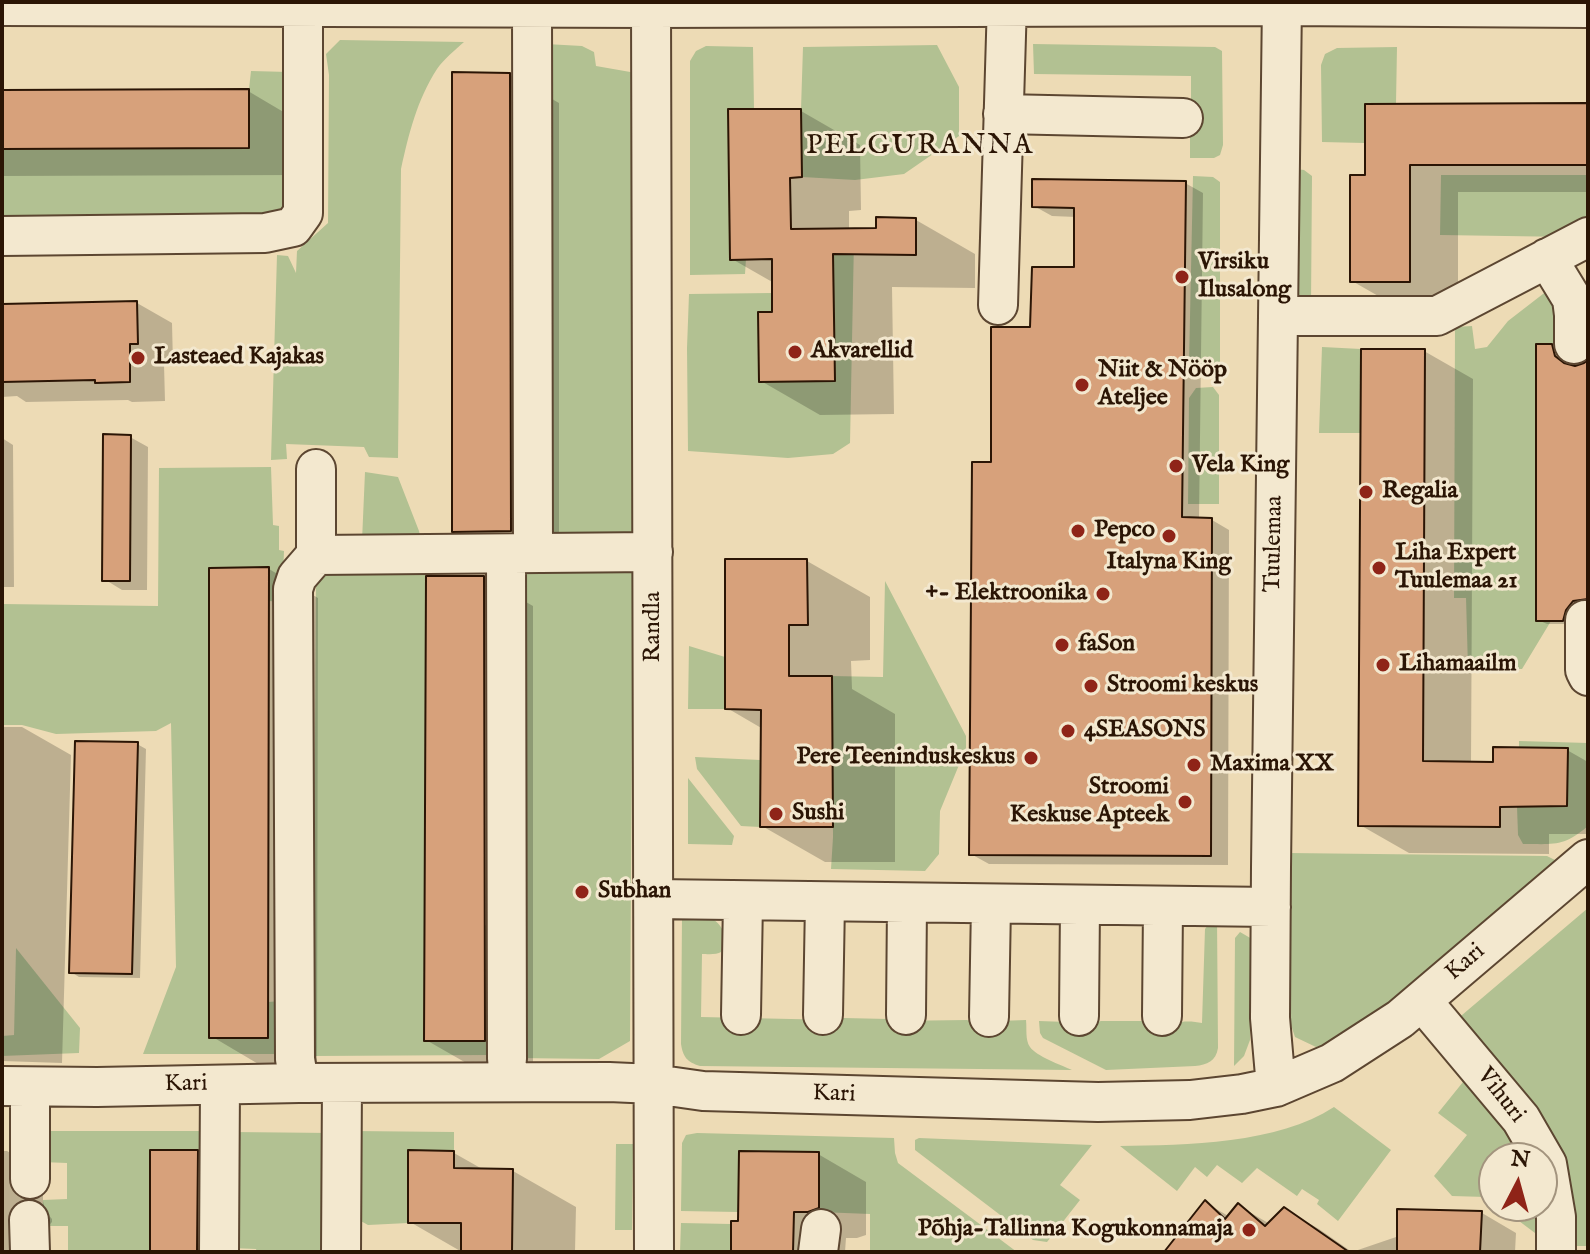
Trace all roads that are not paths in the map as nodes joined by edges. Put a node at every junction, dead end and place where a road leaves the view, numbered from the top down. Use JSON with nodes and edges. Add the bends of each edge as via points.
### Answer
{"nodes":[{"id":1,"x":1007,"y":4,"type":"edge"},
{"id":2,"x":1282,"y":4,"type":"edge"},
{"id":3,"x":652,"y":5,"type":"edge"},
{"id":4,"x":1548,"y":5,"type":"edge"},
{"id":5,"x":2,"y":6,"type":"edge"},
{"id":6,"x":303,"y":7,"type":"junction"},
{"id":7,"x":532,"y":7,"type":"junction"},
{"id":8,"x":1588,"y":8,"type":"edge"},
{"id":9,"x":1003,"y":114,"type":"junction"},
{"id":10,"x":1183,"y":118,"type":"dead end"},
{"id":11,"x":2,"y":236,"type":"edge"},
{"id":12,"x":1588,"y":237,"type":"edge"},
{"id":13,"x":1547,"y":258,"type":"junction"},
{"id":14,"x":998,"y":305,"type":"dead end"},
{"id":15,"x":1278,"y":316,"type":"junction"},
{"id":16,"x":1574,"y":344,"type":"dead end"},
{"id":17,"x":316,"y":469,"type":"dead end"},
{"id":18,"x":653,"y":552,"type":"junction"},
{"id":19,"x":520,"y":553,"type":"junction"},
{"id":20,"x":316,"y":555,"type":"junction"},
{"id":21,"x":1585,"y":620,"type":"dead end"},
{"id":22,"x":1588,"y":676,"type":"edge"},
{"id":23,"x":1588,"y":859,"type":"edge"},
{"id":24,"x":655,"y":899,"type":"junction"},
{"id":25,"x":743,"y":901,"type":"junction"},
{"id":26,"x":825,"y":902,"type":"junction"},
{"id":27,"x":907,"y":904,"type":"junction"},
{"id":28,"x":991,"y":905,"type":"junction"},
{"id":29,"x":1080,"y":906,"type":"junction"},
{"id":30,"x":1163,"y":907,"type":"junction"},
{"id":31,"x":1271,"y":907,"type":"junction"},
{"id":32,"x":1422,"y":1001,"type":"junction"},
{"id":33,"x":741,"y":1015,"type":"dead end"},
{"id":34,"x":823,"y":1015,"type":"dead end"},
{"id":35,"x":906,"y":1015,"type":"dead end"},
{"id":36,"x":1079,"y":1016,"type":"dead end"},
{"id":37,"x":1162,"y":1016,"type":"dead end"},
{"id":38,"x":989,"y":1017,"type":"dead end"},
{"id":39,"x":507,"y":1059,"type":"dead end"},
{"id":40,"x":299,"y":1083,"type":"junction"},
{"id":41,"x":342,"y":1083,"type":"junction"},
{"id":42,"x":654,"y":1084,"type":"junction"},
{"id":43,"x":220,"y":1085,"type":"junction"},
{"id":44,"x":16,"y":1087,"type":"edge"},
{"id":45,"x":1276,"y":1087,"type":"junction"},
{"id":46,"x":30,"y":1179,"type":"dead end"},
{"id":47,"x":219,"y":1252,"type":"edge"},
{"id":48,"x":341,"y":1252,"type":"edge"},
{"id":49,"x":654,"y":1252,"type":"edge"},
{"id":50,"x":1556,"y":1252,"type":"edge"}],
"edges":[{"from":1,"to":2,"type":"street"},
{"from":1,"to":3,"type":"street"},
{"from":1,"to":9,"type":"street"},
{"from":2,"to":4,"type":"street"},
{"from":2,"to":15,"type":"street","name":"Tuulemaa"},
{"from":3,"to":7,"type":"street"},
{"from":3,"to":18,"type":"street","name":"Randla"},
{"from":4,"to":8,"type":"street"},
{"from":5,"to":6,"type":"street"},
{"from":6,"to":7,"type":"street"},
{"from":6,"to":11,"type":"street","via":[[303,213],[293,227],[265,233]]},
{"from":7,"to":19,"type":"street"},
{"from":9,"to":10,"type":"street"},
{"from":9,"to":14,"type":"street"},
{"from":12,"to":13,"type":"street"},
{"from":13,"to":15,"type":"street","via":[[1437,316]]},
{"from":13,"to":16,"type":"street","via":[[1572,299]]},
{"from":15,"to":31,"type":"street","name":"Tuulemaa"},
{"from":17,"to":20,"type":"street"},
{"from":18,"to":19,"type":"street"},
{"from":18,"to":24,"type":"street","name":"Randla"},
{"from":19,"to":20,"type":"street"},
{"from":19,"to":39,"type":"street"},
{"from":20,"to":40,"type":"street","via":[[293,589]]},
{"from":21,"to":22,"type":"street"},
{"from":23,"to":32,"type":"street","name":"Kari"},
{"from":24,"to":25,"type":"street"},
{"from":24,"to":42,"type":"street","name":"Randla"},
{"from":25,"to":26,"type":"street"},
{"from":25,"to":33,"type":"street"},
{"from":26,"to":27,"type":"street"},
{"from":26,"to":34,"type":"street"},
{"from":27,"to":28,"type":"street"},
{"from":27,"to":35,"type":"street"},
{"from":28,"to":29,"type":"street"},
{"from":28,"to":38,"type":"street"},
{"from":29,"to":30,"type":"street"},
{"from":29,"to":36,"type":"street"},
{"from":30,"to":31,"type":"street"},
{"from":30,"to":37,"type":"street"},
{"from":31,"to":45,"type":"street","name":"Tuulemaa","via":[[1270,1018]]},
{"from":32,"to":45,"type":"street","name":"Kari","via":[[1332,1063]]},
{"from":32,"to":50,"type":"street","name":"Vihuri","via":[[1521,1119],[1547,1164]]},
{"from":40,"to":41,"type":"street","name":"Kari"},
{"from":40,"to":43,"type":"street","name":"Kari"},
{"from":41,"to":42,"type":"street","name":"Kari"},
{"from":41,"to":48,"type":"street"},
{"from":42,"to":45,"type":"street","name":"Kari","via":[[703,1091],[1098,1102],[1190,1100]]},
{"from":42,"to":49,"type":"street","name":"Randla"},
{"from":43,"to":44,"type":"street","name":"Kari"},
{"from":43,"to":47,"type":"street"},
{"from":44,"to":46,"type":"street"}]}
